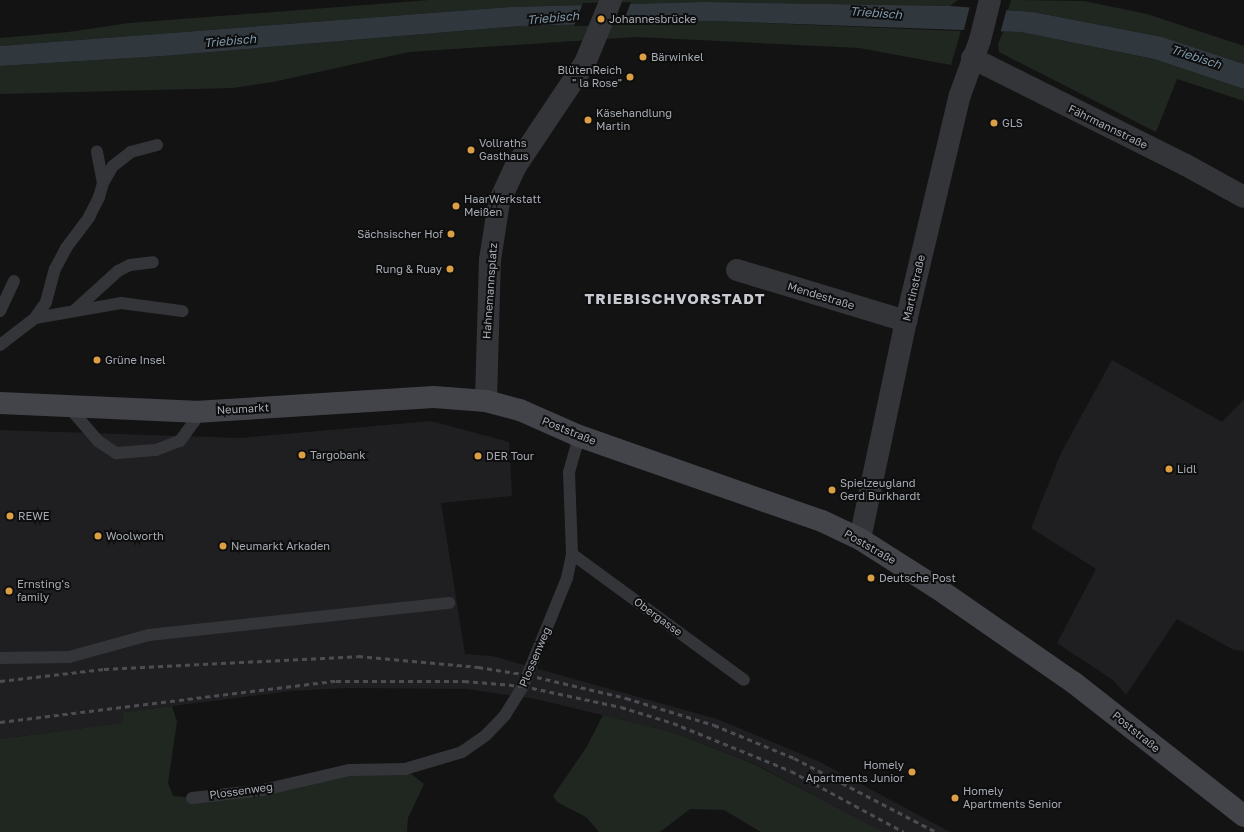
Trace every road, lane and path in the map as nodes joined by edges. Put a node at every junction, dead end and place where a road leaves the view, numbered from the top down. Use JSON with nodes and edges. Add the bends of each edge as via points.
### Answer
{"nodes":[{"id":1,"x":611,"y":0,"type":"edge"},
{"id":2,"x":990,"y":0,"type":"edge"},
{"id":3,"x":976,"y":49,"type":"junction"},
{"id":4,"x":157,"y":145,"type":"dead end"},
{"id":5,"x":97,"y":152,"type":"dead end"},
{"id":6,"x":103,"y":183,"type":"junction"},
{"id":7,"x":1244,"y":197,"type":"edge"},
{"id":8,"x":153,"y":262,"type":"dead end"},
{"id":9,"x":737,"y":270,"type":"dead end"},
{"id":10,"x":14,"y":281,"type":"dead end"},
{"id":11,"x":75,"y":310,"type":"junction"},
{"id":12,"x":0,"y":311,"type":"edge"},
{"id":13,"x":182,"y":311,"type":"dead end"},
{"id":14,"x":35,"y":318,"type":"junction"},
{"id":15,"x":906,"y":321,"type":"junction"},
{"id":16,"x":0,"y":345,"type":"edge"},
{"id":17,"x":486,"y":401,"type":"junction"},
{"id":18,"x":0,"y":404,"type":"edge"},
{"id":19,"x":67,"y":405,"type":"junction"},
{"id":20,"x":195,"y":412,"type":"junction"},
{"id":21,"x":578,"y":436,"type":"junction"},
{"id":22,"x":860,"y":539,"type":"junction"},
{"id":23,"x":572,"y":554,"type":"junction"},
{"id":24,"x":449,"y":603,"type":"dead end"},
{"id":25,"x":0,"y":658,"type":"edge"},
{"id":26,"x":744,"y":680,"type":"dead end"},
{"id":27,"x":192,"y":798,"type":"dead end"},
{"id":28,"x":1244,"y":816,"type":"edge"}],
"edges":[{"from":1,"to":17,"type":"street","name":"Hahnemannsplatz","via":[[585,63],[516,166],[499,202],[490,260]]},
{"from":2,"to":3,"type":"street","name":"Martinstraße"},
{"from":3,"to":7,"type":"street","name":"Fährmannstraße"},
{"from":3,"to":15,"type":"street","name":"Martinstraße","via":[[960,95]]},
{"from":4,"to":6,"type":"lane","via":[[131,152],[113,166]]},
{"from":5,"to":6,"type":"lane"},
{"from":6,"to":14,"type":"lane","via":[[89,217],[66,248],[55,269],[46,302]]},
{"from":8,"to":11,"type":"lane","via":[[130,265],[118,271]]},
{"from":9,"to":15,"type":"street","name":"Mendestraße"},
{"from":10,"to":12,"type":"lane"},
{"from":11,"to":13,"type":"lane","via":[[121,303]]},
{"from":11,"to":14,"type":"lane"},
{"from":14,"to":16,"type":"lane"},
{"from":15,"to":22,"type":"street","name":"Martinstraße"},
{"from":17,"to":20,"type":"main road","name":"Neumarkt","via":[[434,397]]},
{"from":17,"to":21,"type":"main road","name":"Poststraße","via":[[520,410]]},
{"from":18,"to":19,"type":"main road","name":"Neumarkt"},
{"from":19,"to":20,"type":"main road","name":"Neumarkt"},
{"from":19,"to":20,"type":"lane","via":[[98,441],[116,453],[156,450],[180,441],[194,422]]},
{"from":21,"to":22,"type":"main road","name":"Poststraße","via":[[822,521]]},
{"from":21,"to":23,"type":"lane","name":"Plossenweg","via":[[569,472]]},
{"from":22,"to":28,"type":"main road","name":"Poststraße","via":[[938,588],[1073,682]]},
{"from":23,"to":26,"type":"lane","name":"Obergasse"},
{"from":23,"to":27,"type":"lane","name":"Plossenweg","via":[[567,578],[523,686],[505,715],[486,735],[462,752],[406,769],[349,770],[263,790]]},
{"from":24,"to":25,"type":"lane","via":[[149,635],[69,657]]}]}
